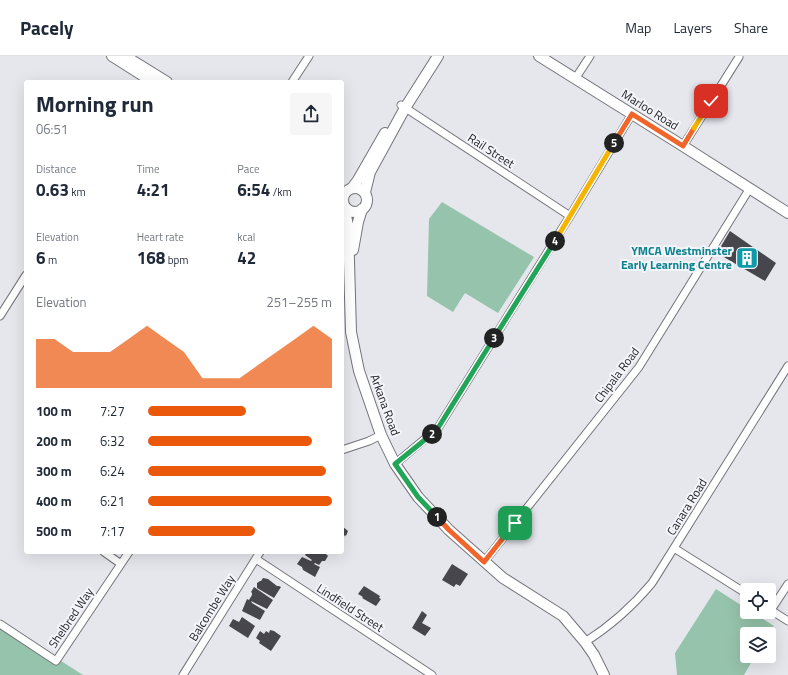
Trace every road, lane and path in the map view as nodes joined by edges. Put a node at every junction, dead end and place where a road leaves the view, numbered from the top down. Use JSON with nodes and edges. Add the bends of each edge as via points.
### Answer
{"nodes":[{"id":1,"x":112,"y":56,"type":"edge"},
{"id":2,"x":125,"y":56,"type":"edge"},
{"id":3,"x":309,"y":56,"type":"edge"},
{"id":4,"x":431,"y":56,"type":"edge"},
{"id":5,"x":438,"y":56,"type":"edge"},
{"id":6,"x":539,"y":56,"type":"edge"},
{"id":7,"x":590,"y":56,"type":"edge"},
{"id":8,"x":739,"y":57,"type":"edge"},
{"id":9,"x":150,"y":79,"type":"edge"},
{"id":10,"x":575,"y":79,"type":"junction"},
{"id":11,"x":293,"y":80,"type":"edge"},
{"id":12,"x":403,"y":106,"type":"junction"},
{"id":13,"x":632,"y":114,"type":"junction"},
{"id":14,"x":683,"y":146,"type":"junction"},
{"id":15,"x":750,"y":188,"type":"junction"},
{"id":16,"x":347,"y":189,"type":"edge"},
{"id":17,"x":365,"y":192,"type":"junction"},
{"id":18,"x":344,"y":204,"type":"edge"},
{"id":19,"x":344,"y":207,"type":"edge"},
{"id":20,"x":362,"y":209,"type":"junction"},
{"id":21,"x":788,"y":212,"type":"edge"},
{"id":22,"x":570,"y":216,"type":"junction"},
{"id":23,"x":350,"y":268,"type":"junction"},
{"id":24,"x":24,"y":278,"type":"edge"},
{"id":25,"x":0,"y":316,"type":"edge"},
{"id":26,"x":788,"y":366,"type":"edge"},
{"id":27,"x":381,"y":435,"type":"junction"},
{"id":28,"x":344,"y":449,"type":"edge"},
{"id":29,"x":395,"y":464,"type":"junction"},
{"id":30,"x":674,"y":548,"type":"junction"},
{"id":31,"x":107,"y":554,"type":"edge"},
{"id":32,"x":128,"y":554,"type":"edge"},
{"id":33,"x":259,"y":554,"type":"edge"},
{"id":34,"x":256,"y":559,"type":"junction"},
{"id":35,"x":484,"y":562,"type":"junction"},
{"id":36,"x":121,"y":564,"type":"junction"},
{"id":37,"x":788,"y":584,"type":"edge"},
{"id":38,"x":740,"y":590,"type":"edge"},
{"id":39,"x":776,"y":601,"type":"edge"},
{"id":40,"x":776,"y":613,"type":"edge"},
{"id":41,"x":788,"y":621,"type":"edge"},
{"id":42,"x":0,"y":624,"type":"edge"},
{"id":43,"x":585,"y":642,"type":"junction"},
{"id":44,"x":183,"y":675,"type":"edge"},
{"id":45,"x":432,"y":675,"type":"edge"},
{"id":46,"x":604,"y":675,"type":"edge"}],
"edges":[{"from":1,"to":9,"type":"main road"},
{"from":2,"to":9,"type":"main road"},
{"from":3,"to":11,"type":"street"},
{"from":4,"to":12,"type":"main road"},
{"from":5,"to":12,"type":"main road"},
{"from":6,"to":10,"type":"main road","name":"Marloo Road"},
{"from":7,"to":10,"type":"street"},
{"from":8,"to":14,"type":"street"},
{"from":10,"to":13,"type":"main road","name":"Marloo Road"},
{"from":12,"to":16,"type":"main road","via":[[358,180]]},
{"from":12,"to":17,"type":"main road","via":[[370,172]]},
{"from":12,"to":22,"type":"street","name":"Rail Street"},
{"from":13,"to":14,"type":"main road","name":"Marloo Road"},
{"from":13,"to":22,"type":"street"},
{"from":14,"to":15,"type":"main road","name":"Marloo Road"},
{"from":15,"to":21,"type":"main road","name":"Marloo Road"},
{"from":15,"to":35,"type":"street","name":"Chipala Road","via":[[639,367]]},
{"from":16,"to":17,"type":"main road","via":[[362,189]]},
{"from":17,"to":20,"type":"main road","via":[[367,201]]},
{"from":18,"to":20,"type":"main road","via":[[352,211]]},
{"from":19,"to":23,"type":"main road","name":"Arkana Road","via":[[348,226]]},
{"from":20,"to":23,"type":"main road","name":"Arkana Road"},
{"from":22,"to":29,"type":"street","via":[[438,428]]},
{"from":23,"to":27,"type":"main road","name":"Arkana Road","via":[[351,332],[359,372]]},
{"from":24,"to":25,"type":"street"},
{"from":26,"to":30,"type":"street","name":"Canara Road"},
{"from":27,"to":28,"type":"street"},
{"from":27,"to":29,"type":"main road","name":"Arkana Road"},
{"from":29,"to":35,"type":"main road","name":"Arkana Road","via":[[418,497]]},
{"from":30,"to":38,"type":"street"},
{"from":30,"to":43,"type":"street","name":"Canara Road","via":[[652,584],[636,603],[603,631]]},
{"from":31,"to":36,"type":"street"},
{"from":32,"to":36,"type":"street","name":"Shelbred Way"},
{"from":33,"to":34,"type":"street","name":"Balcombe Way"},
{"from":34,"to":44,"type":"street","name":"Balcombe Way"},
{"from":34,"to":45,"type":"street","name":"Lindfield Street"},
{"from":35,"to":43,"type":"main road","name":"Arkana Road","via":[[503,578],[563,616]]},
{"from":36,"to":42,"type":"street","name":"Shelbred Way","via":[[56,661]]},
{"from":37,"to":39,"type":"street"},
{"from":40,"to":41,"type":"street"},
{"from":43,"to":46,"type":"main road","name":"Arkana Road"}]}
